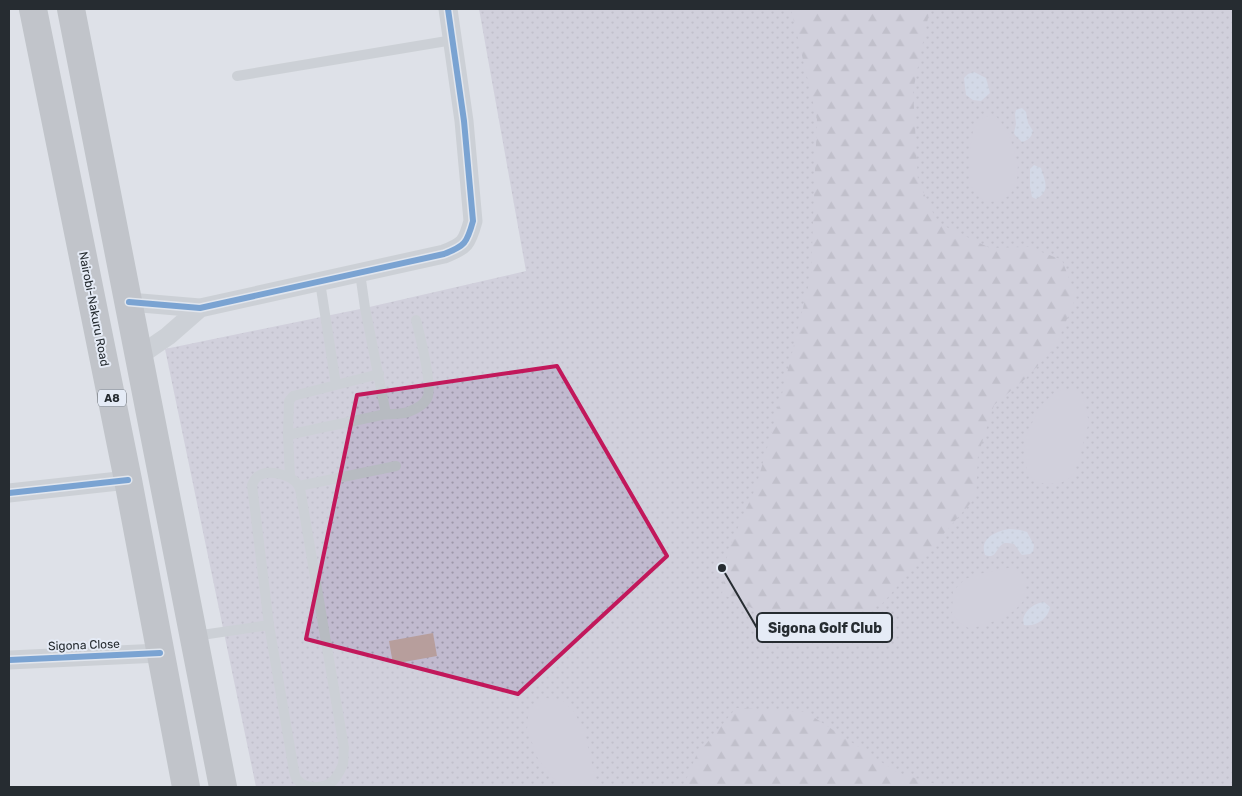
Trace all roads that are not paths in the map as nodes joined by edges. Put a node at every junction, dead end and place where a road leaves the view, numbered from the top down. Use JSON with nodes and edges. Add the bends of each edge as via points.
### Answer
{"nodes":[{"id":1,"x":33,"y":9,"type":"edge"},
{"id":2,"x":71,"y":9,"type":"edge"},
{"id":3,"x":448,"y":9,"type":"edge"},
{"id":4,"x":453,"y":40,"type":"junction"},
{"id":5,"x":236,"y":76,"type":"dead end"},
{"id":6,"x":360,"y":273,"type":"junction"},
{"id":7,"x":320,"y":282,"type":"junction"},
{"id":8,"x":129,"y":302,"type":"junction"},
{"id":9,"x":200,"y":308,"type":"junction"},
{"id":10,"x":416,"y":320,"type":"dead end"},
{"id":11,"x":139,"y":356,"type":"junction"},
{"id":12,"x":379,"y":374,"type":"junction"},
{"id":13,"x":336,"y":385,"type":"junction"},
{"id":14,"x":386,"y":414,"type":"junction"},
{"id":15,"x":288,"y":435,"type":"junction"},
{"id":16,"x":396,"y":466,"type":"dead end"},
{"id":17,"x":290,"y":476,"type":"junction"},
{"id":18,"x":128,"y":480,"type":"junction"},
{"id":19,"x":299,"y":486,"type":"junction"},
{"id":20,"x":9,"y":493,"type":"edge"},
{"id":21,"x":269,"y":625,"type":"junction"},
{"id":22,"x":193,"y":636,"type":"junction"},
{"id":23,"x":160,"y":653,"type":"junction"},
{"id":24,"x":9,"y":660,"type":"edge"},
{"id":25,"x":186,"y":787,"type":"edge"},
{"id":26,"x":223,"y":787,"type":"edge"}],
"edges":[{"from":1,"to":18,"type":"highway","name":"Nairobi-Nakuru Road","number":"A8"},
{"from":2,"to":8,"type":"highway"},
{"from":3,"to":4,"type":"street"},
{"from":4,"to":5,"type":"lane"},
{"from":4,"to":6,"type":"street","via":[[473,221],[469,237],[455,250],[444,254]]},
{"from":6,"to":7,"type":"street"},
{"from":6,"to":12,"type":"lane"},
{"from":7,"to":9,"type":"street"},
{"from":7,"to":13,"type":"lane"},
{"from":8,"to":9,"type":"street"},
{"from":8,"to":11,"type":"highway"},
{"from":9,"to":11,"type":"street"},
{"from":10,"to":14,"type":"lane","via":[[429,386],[428,396],[417,408]]},
{"from":11,"to":22,"type":"highway"},
{"from":12,"to":13,"type":"lane"},
{"from":12,"to":14,"type":"lane"},
{"from":13,"to":15,"type":"lane","via":[[293,396],[289,401]]},
{"from":14,"to":15,"type":"lane"},
{"from":15,"to":17,"type":"lane"},
{"from":16,"to":19,"type":"lane"},
{"from":17,"to":19,"type":"lane"},
{"from":17,"to":21,"type":"lane","via":[[264,474],[252,485]]},
{"from":18,"to":20,"type":"street"},
{"from":18,"to":23,"type":"highway","name":"Nairobi-Nakuru Road","number":"A8"},
{"from":19,"to":21,"type":"lane","via":[[344,748],[340,770],[332,782],[323,786],[305,786],[297,780],[294,772]]},
{"from":21,"to":22,"type":"lane"},
{"from":22,"to":26,"type":"highway"},
{"from":23,"to":24,"type":"street","name":"Sigona Close"},
{"from":23,"to":25,"type":"highway","name":"Nairobi-Nakuru Road","number":"A8"}]}
